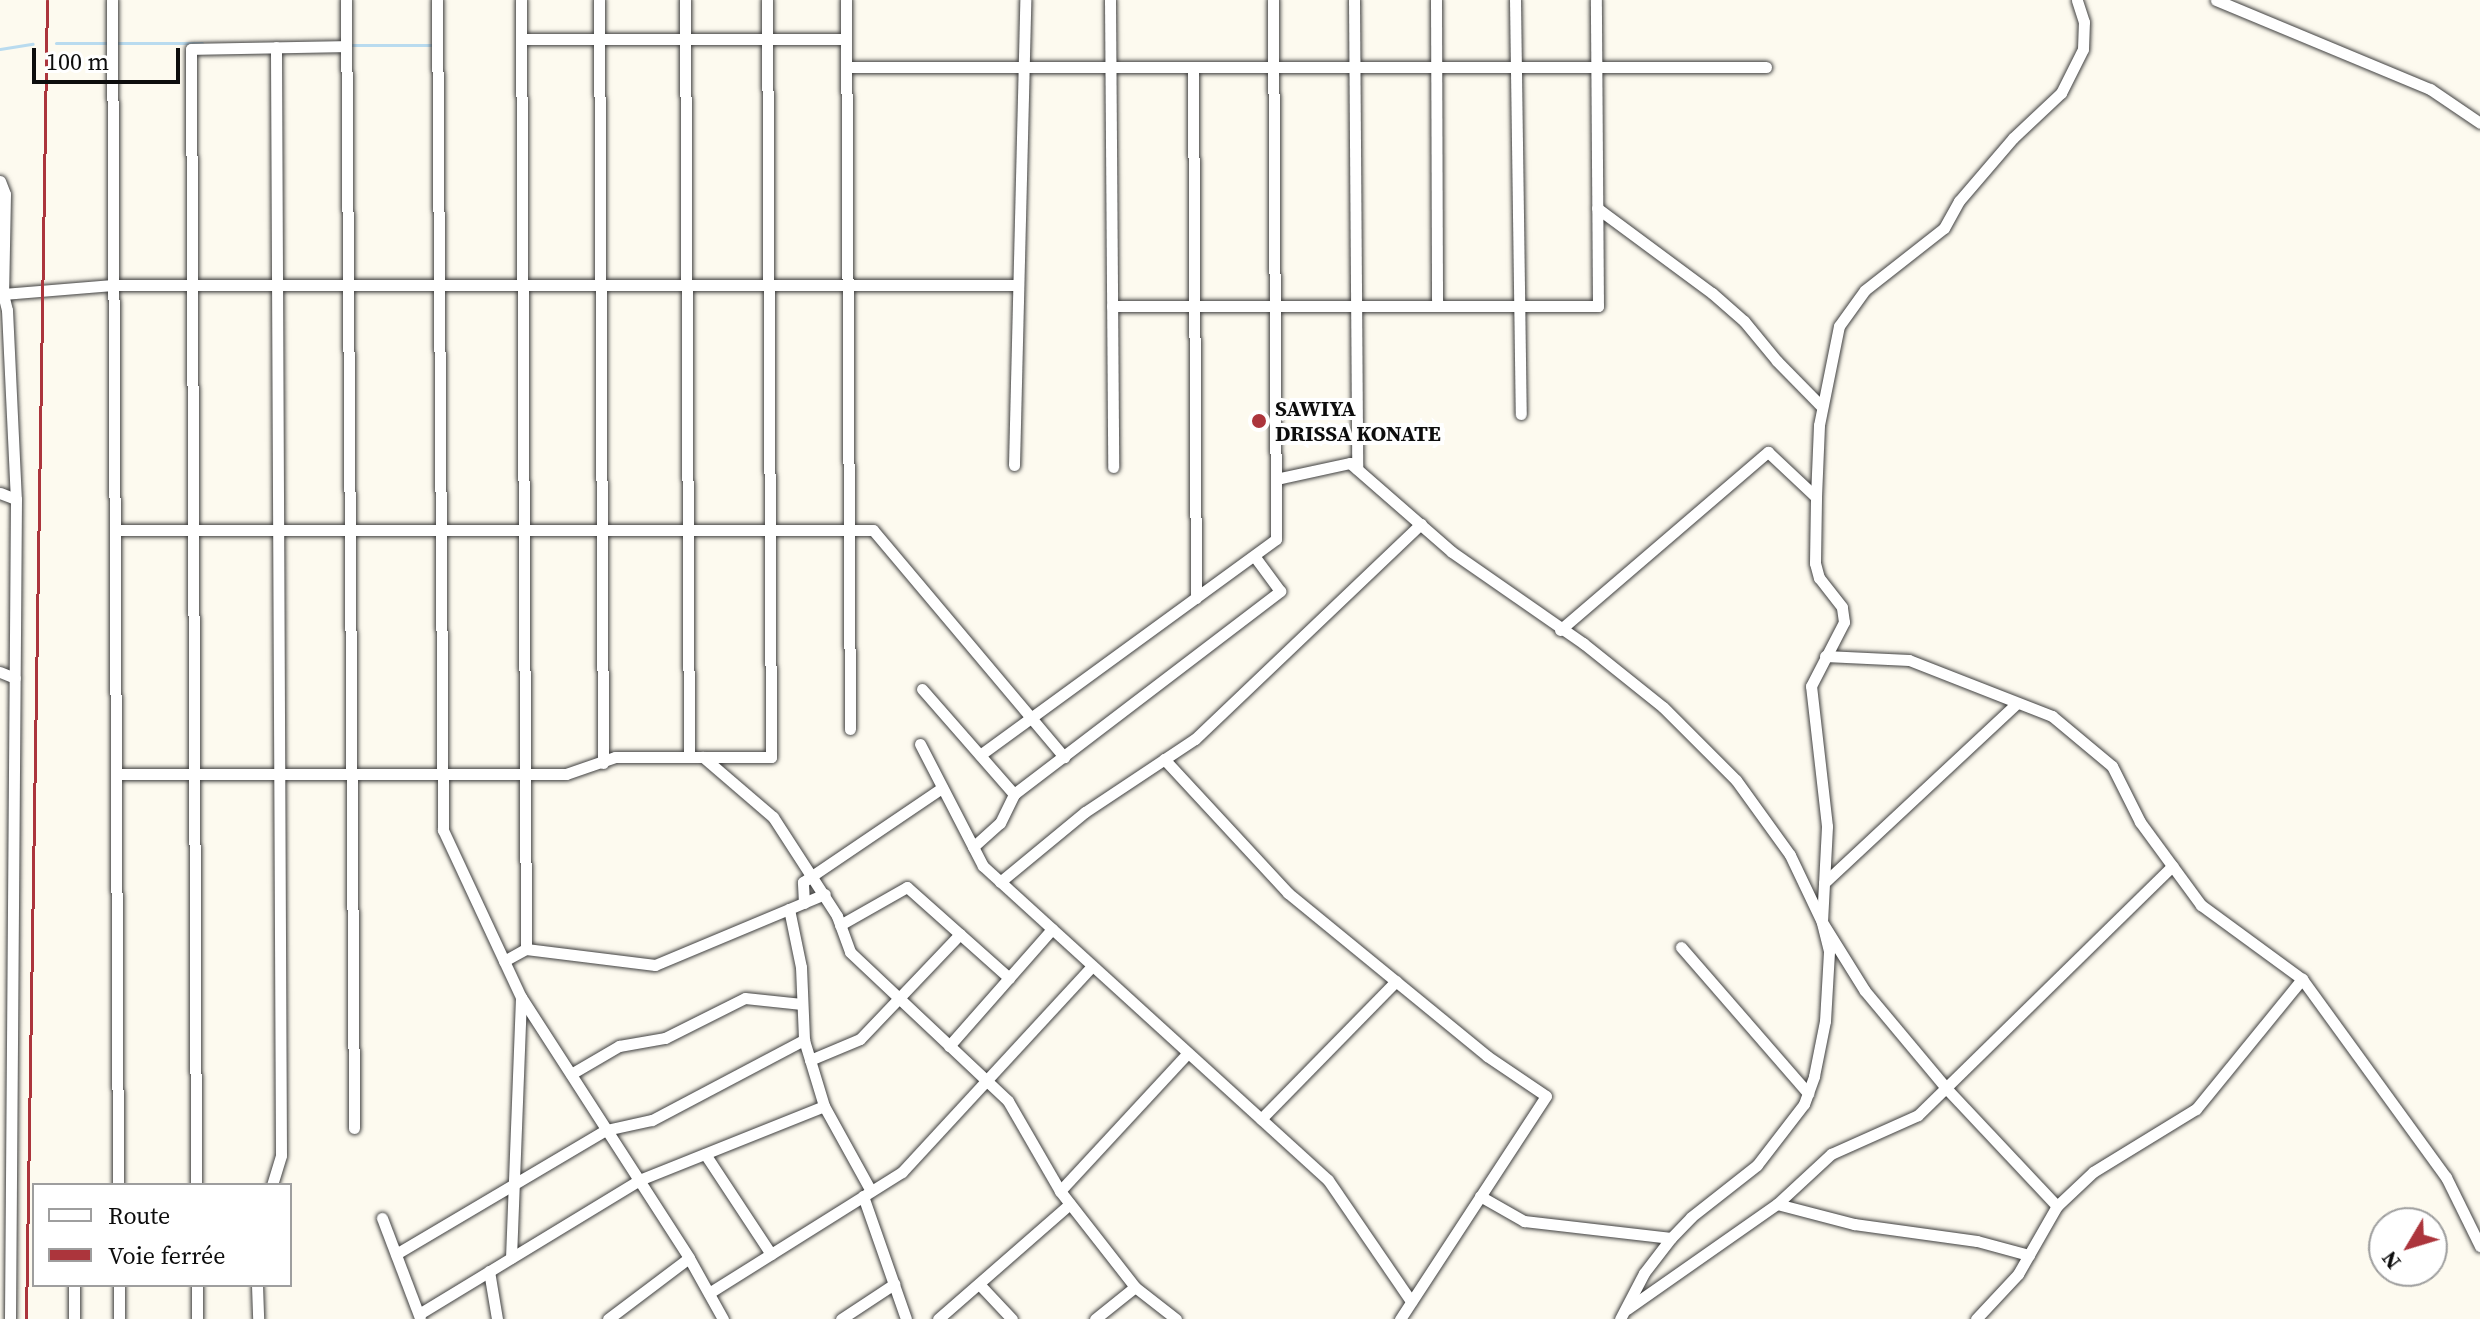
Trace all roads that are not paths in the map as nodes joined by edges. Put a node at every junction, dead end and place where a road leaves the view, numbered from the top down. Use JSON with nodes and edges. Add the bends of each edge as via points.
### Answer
{"nodes":[{"id":1,"x":112,"y":0,"type":"edge"},
{"id":2,"x":346,"y":0,"type":"edge"},
{"id":3,"x":437,"y":0,"type":"edge"},
{"id":4,"x":521,"y":0,"type":"edge"},
{"id":5,"x":599,"y":0,"type":"edge"},
{"id":6,"x":685,"y":0,"type":"edge"},
{"id":7,"x":767,"y":0,"type":"edge"},
{"id":8,"x":846,"y":0,"type":"edge"},
{"id":9,"x":1025,"y":0,"type":"edge"},
{"id":10,"x":1110,"y":0,"type":"edge"},
{"id":11,"x":1273,"y":0,"type":"edge"},
{"id":12,"x":1354,"y":0,"type":"edge"},
{"id":13,"x":1436,"y":0,"type":"edge"},
{"id":14,"x":1515,"y":0,"type":"edge"},
{"id":15,"x":1596,"y":0,"type":"edge"},
{"id":16,"x":2077,"y":0,"type":"edge"},
{"id":17,"x":2216,"y":0,"type":"edge"},
{"id":18,"x":521,"y":39,"type":"junction"},
{"id":19,"x":599,"y":39,"type":"junction"},
{"id":20,"x":685,"y":39,"type":"junction"},
{"id":21,"x":767,"y":39,"type":"junction"},
{"id":22,"x":846,"y":39,"type":"junction"},
{"id":23,"x":346,"y":46,"type":"junction"},
{"id":24,"x":276,"y":47,"type":"junction"},
{"id":25,"x":846,"y":67,"type":"junction"},
{"id":26,"x":1024,"y":67,"type":"junction"},
{"id":27,"x":1111,"y":67,"type":"junction"},
{"id":28,"x":1193,"y":67,"type":"junction"},
{"id":29,"x":1273,"y":67,"type":"junction"},
{"id":30,"x":1355,"y":67,"type":"junction"},
{"id":31,"x":1436,"y":67,"type":"junction"},
{"id":32,"x":1596,"y":67,"type":"junction"},
{"id":33,"x":1766,"y":67,"type":"dead end"},
{"id":34,"x":1514,"y":68,"type":"junction"},
{"id":35,"x":2480,"y":123,"type":"edge"},
{"id":36,"x":0,"y":181,"type":"edge"},
{"id":37,"x":1597,"y":208,"type":"junction"},
{"id":38,"x":2,"y":215,"type":"edge"},
{"id":39,"x":113,"y":285,"type":"junction"},
{"id":40,"x":191,"y":285,"type":"junction"},
{"id":41,"x":277,"y":285,"type":"junction"},
{"id":42,"x":349,"y":285,"type":"junction"},
{"id":43,"x":440,"y":285,"type":"junction"},
{"id":44,"x":522,"y":285,"type":"junction"},
{"id":45,"x":600,"y":285,"type":"junction"},
{"id":46,"x":687,"y":285,"type":"junction"},
{"id":47,"x":769,"y":285,"type":"junction"},
{"id":48,"x":848,"y":285,"type":"junction"},
{"id":49,"x":1018,"y":285,"type":"junction"},
{"id":50,"x":3,"y":294,"type":"junction"},
{"id":51,"x":1112,"y":306,"type":"junction"},
{"id":52,"x":1194,"y":306,"type":"junction"},
{"id":53,"x":1275,"y":306,"type":"junction"},
{"id":54,"x":1356,"y":306,"type":"junction"},
{"id":55,"x":1437,"y":306,"type":"junction"},
{"id":56,"x":1520,"y":306,"type":"junction"},
{"id":57,"x":4,"y":309,"type":"edge"},
{"id":58,"x":1822,"y":407,"type":"junction"},
{"id":59,"x":1521,"y":414,"type":"dead end"},
{"id":60,"x":1014,"y":465,"type":"dead end"},
{"id":61,"x":1113,"y":467,"type":"dead end"},
{"id":62,"x":1357,"y":469,"type":"junction"},
{"id":63,"x":1276,"y":479,"type":"junction"},
{"id":64,"x":0,"y":493,"type":"edge"},
{"id":65,"x":1816,"y":497,"type":"junction"},
{"id":66,"x":16,"y":499,"type":"junction"},
{"id":67,"x":1421,"y":524,"type":"junction"},
{"id":68,"x":115,"y":530,"type":"junction"},
{"id":69,"x":193,"y":530,"type":"junction"},
{"id":70,"x":278,"y":530,"type":"junction"},
{"id":71,"x":351,"y":530,"type":"junction"},
{"id":72,"x":441,"y":530,"type":"junction"},
{"id":73,"x":524,"y":530,"type":"junction"},
{"id":74,"x":602,"y":530,"type":"junction"},
{"id":75,"x":688,"y":530,"type":"junction"},
{"id":76,"x":770,"y":530,"type":"junction"},
{"id":77,"x":849,"y":531,"type":"junction"},
{"id":78,"x":1255,"y":557,"type":"junction"},
{"id":79,"x":1196,"y":598,"type":"junction"},
{"id":80,"x":1560,"y":630,"type":"junction"},
{"id":81,"x":1825,"y":656,"type":"junction"},
{"id":82,"x":0,"y":672,"type":"edge"},
{"id":83,"x":15,"y":678,"type":"junction"},
{"id":84,"x":922,"y":689,"type":"dead end"},
{"id":85,"x":2017,"y":703,"type":"junction"},
{"id":86,"x":1031,"y":718,"type":"junction"},
{"id":87,"x":850,"y":729,"type":"dead end"},
{"id":88,"x":920,"y":744,"type":"dead end"},
{"id":89,"x":980,"y":755,"type":"junction"},
{"id":90,"x":689,"y":757,"type":"junction"},
{"id":91,"x":703,"y":757,"type":"junction"},
{"id":92,"x":1064,"y":757,"type":"junction"},
{"id":93,"x":1164,"y":759,"type":"junction"},
{"id":94,"x":603,"y":763,"type":"junction"},
{"id":95,"x":116,"y":774,"type":"junction"},
{"id":96,"x":194,"y":774,"type":"junction"},
{"id":97,"x":279,"y":774,"type":"junction"},
{"id":98,"x":352,"y":774,"type":"junction"},
{"id":99,"x":442,"y":774,"type":"junction"},
{"id":100,"x":525,"y":774,"type":"junction"},
{"id":101,"x":942,"y":788,"type":"junction"},
{"id":102,"x":1014,"y":794,"type":"junction"},
{"id":103,"x":973,"y":847,"type":"junction"},
{"id":104,"x":2172,"y":866,"type":"junction"},
{"id":105,"x":813,"y":876,"type":"junction"},
{"id":106,"x":1000,"y":882,"type":"junction"},
{"id":107,"x":1824,"y":883,"type":"junction"},
{"id":108,"x":825,"y":894,"type":"junction"},
{"id":109,"x":804,"y":903,"type":"junction"},
{"id":110,"x":789,"y":909,"type":"junction"},
{"id":111,"x":0,"y":917,"type":"edge"},
{"id":112,"x":13,"y":922,"type":"junction"},
{"id":113,"x":1822,"y":922,"type":"junction"},
{"id":114,"x":840,"y":925,"type":"junction"},
{"id":115,"x":1052,"y":929,"type":"junction"},
{"id":116,"x":960,"y":934,"type":"junction"},
{"id":117,"x":1681,"y":947,"type":"dead end"},
{"id":118,"x":526,"y":949,"type":"junction"},
{"id":119,"x":504,"y":961,"type":"junction"},
{"id":120,"x":1092,"y":966,"type":"junction"},
{"id":121,"x":1009,"y":978,"type":"junction"},
{"id":122,"x":2302,"y":979,"type":"junction"},
{"id":123,"x":1396,"y":981,"type":"junction"},
{"id":124,"x":521,"y":997,"type":"junction"},
{"id":125,"x":899,"y":998,"type":"junction"},
{"id":126,"x":0,"y":1001,"type":"edge"},
{"id":127,"x":802,"y":1004,"type":"junction"},
{"id":128,"x":13,"y":1006,"type":"junction"},
{"id":129,"x":804,"y":1040,"type":"junction"},
{"id":130,"x":949,"y":1046,"type":"junction"},
{"id":131,"x":1188,"y":1053,"type":"junction"},
{"id":132,"x":810,"y":1060,"type":"junction"},
{"id":133,"x":571,"y":1074,"type":"junction"},
{"id":134,"x":986,"y":1080,"type":"junction"},
{"id":135,"x":1946,"y":1088,"type":"junction"},
{"id":136,"x":1808,"y":1093,"type":"junction"},
{"id":137,"x":824,"y":1106,"type":"junction"},
{"id":138,"x":1261,"y":1119,"type":"junction"},
{"id":139,"x":354,"y":1128,"type":"dead end"},
{"id":140,"x":606,"y":1130,"type":"junction"},
{"id":141,"x":705,"y":1154,"type":"junction"},
{"id":142,"x":639,"y":1180,"type":"junction"},
{"id":143,"x":118,"y":1183,"type":"edge"},
{"id":144,"x":196,"y":1183,"type":"edge"},
{"id":145,"x":273,"y":1183,"type":"edge"},
{"id":146,"x":514,"y":1184,"type":"junction"},
{"id":147,"x":1060,"y":1191,"type":"junction"},
{"id":148,"x":867,"y":1193,"type":"junction"},
{"id":149,"x":1480,"y":1196,"type":"junction"},
{"id":150,"x":1070,"y":1204,"type":"junction"},
{"id":151,"x":1777,"y":1204,"type":"junction"},
{"id":152,"x":2057,"y":1206,"type":"junction"},
{"id":153,"x":382,"y":1218,"type":"dead end"},
{"id":154,"x":1671,"y":1238,"type":"junction"},
{"id":155,"x":2480,"y":1246,"type":"edge"},
{"id":156,"x":396,"y":1254,"type":"junction"},
{"id":157,"x":771,"y":1254,"type":"junction"},
{"id":158,"x":2029,"y":1255,"type":"junction"},
{"id":159,"x":511,"y":1258,"type":"junction"},
{"id":160,"x":689,"y":1258,"type":"junction"},
{"id":161,"x":489,"y":1271,"type":"junction"},
{"id":162,"x":894,"y":1284,"type":"junction"},
{"id":163,"x":979,"y":1284,"type":"junction"},
{"id":164,"x":74,"y":1287,"type":"edge"},
{"id":165,"x":119,"y":1287,"type":"edge"},
{"id":166,"x":197,"y":1287,"type":"edge"},
{"id":167,"x":257,"y":1287,"type":"edge"},
{"id":168,"x":1135,"y":1287,"type":"junction"},
{"id":169,"x":709,"y":1293,"type":"junction"},
{"id":170,"x":1411,"y":1301,"type":"junction"},
{"id":171,"x":1622,"y":1315,"type":"edge"},
{"id":172,"x":420,"y":1316,"type":"edge"},
{"id":173,"x":10,"y":1319,"type":"edge"},
{"id":174,"x":74,"y":1319,"type":"edge"},
{"id":175,"x":119,"y":1319,"type":"edge"},
{"id":176,"x":197,"y":1319,"type":"edge"},
{"id":177,"x":258,"y":1319,"type":"edge"},
{"id":178,"x":497,"y":1319,"type":"edge"},
{"id":179,"x":608,"y":1319,"type":"edge"},
{"id":180,"x":723,"y":1319,"type":"edge"},
{"id":181,"x":841,"y":1319,"type":"edge"},
{"id":182,"x":906,"y":1319,"type":"edge"},
{"id":183,"x":938,"y":1319,"type":"edge"},
{"id":184,"x":1012,"y":1319,"type":"edge"},
{"id":185,"x":1095,"y":1319,"type":"edge"},
{"id":186,"x":1176,"y":1319,"type":"edge"},
{"id":187,"x":1400,"y":1319,"type":"edge"},
{"id":188,"x":1976,"y":1319,"type":"edge"}],
"edges":[{"from":1,"to":39,"type":"street"},
{"from":2,"to":23,"type":"street"},
{"from":3,"to":43,"type":"street"},
{"from":4,"to":18,"type":"street"},
{"from":5,"to":19,"type":"street"},
{"from":6,"to":20,"type":"street"},
{"from":7,"to":21,"type":"street"},
{"from":8,"to":22,"type":"street"},
{"from":9,"to":26,"type":"street"},
{"from":10,"to":27,"type":"street"},
{"from":11,"to":29,"type":"street"},
{"from":12,"to":30,"type":"street"},
{"from":13,"to":31,"type":"street"},
{"from":14,"to":34,"type":"street"},
{"from":15,"to":32,"type":"street"},
{"from":16,"to":58,"type":"street","via":[[2084,22],[2083,49],[2061,93],[2013,138],[1959,201],[1944,228],[1853,303],[1832,349]]},
{"from":17,"to":35,"type":"street","via":[[2430,89]]},
{"from":18,"to":19,"type":"street"},
{"from":18,"to":44,"type":"street"},
{"from":19,"to":20,"type":"street"},
{"from":19,"to":45,"type":"street"},
{"from":20,"to":21,"type":"street"},
{"from":20,"to":46,"type":"street"},
{"from":21,"to":22,"type":"street"},
{"from":21,"to":47,"type":"street"},
{"from":22,"to":25,"type":"street"},
{"from":23,"to":24,"type":"street"},
{"from":23,"to":42,"type":"street"},
{"from":24,"to":40,"type":"street","via":[[191,49]]},
{"from":24,"to":41,"type":"street"},
{"from":25,"to":26,"type":"street"},
{"from":25,"to":48,"type":"street"},
{"from":26,"to":27,"type":"street"},
{"from":26,"to":49,"type":"street"},
{"from":27,"to":28,"type":"street"},
{"from":27,"to":51,"type":"street"},
{"from":28,"to":29,"type":"street"},
{"from":28,"to":52,"type":"street"},
{"from":29,"to":30,"type":"street"},
{"from":29,"to":53,"type":"street"},
{"from":30,"to":31,"type":"street"},
{"from":30,"to":54,"type":"street"},
{"from":31,"to":34,"type":"street"},
{"from":31,"to":55,"type":"street"},
{"from":32,"to":33,"type":"street"},
{"from":32,"to":34,"type":"street"},
{"from":32,"to":37,"type":"street"},
{"from":34,"to":56,"type":"street"},
{"from":36,"to":38,"type":"street","via":[[5,194]]},
{"from":37,"to":56,"type":"street","via":[[1598,306]]},
{"from":37,"to":58,"type":"street","via":[[1744,321]]},
{"from":38,"to":50,"type":"street"},
{"from":39,"to":40,"type":"street"},
{"from":39,"to":50,"type":"street"},
{"from":39,"to":68,"type":"street"},
{"from":40,"to":41,"type":"street"},
{"from":40,"to":69,"type":"street"},
{"from":41,"to":42,"type":"street"},
{"from":41,"to":70,"type":"street"},
{"from":42,"to":43,"type":"street"},
{"from":42,"to":71,"type":"street"},
{"from":43,"to":44,"type":"street"},
{"from":43,"to":72,"type":"street"},
{"from":44,"to":45,"type":"street"},
{"from":44,"to":73,"type":"street"},
{"from":45,"to":46,"type":"street"},
{"from":45,"to":74,"type":"street"},
{"from":46,"to":47,"type":"street"},
{"from":46,"to":75,"type":"street"},
{"from":47,"to":48,"type":"street"},
{"from":47,"to":76,"type":"street"},
{"from":48,"to":49,"type":"street"},
{"from":48,"to":77,"type":"street"},
{"from":49,"to":60,"type":"street"},
{"from":50,"to":57,"type":"street"},
{"from":51,"to":52,"type":"street"},
{"from":51,"to":61,"type":"street"},
{"from":52,"to":53,"type":"street"},
{"from":52,"to":79,"type":"street"},
{"from":53,"to":54,"type":"street"},
{"from":53,"to":63,"type":"street"},
{"from":54,"to":55,"type":"street"},
{"from":54,"to":62,"type":"street"},
{"from":55,"to":56,"type":"street"},
{"from":56,"to":59,"type":"street"},
{"from":57,"to":66,"type":"street"},
{"from":58,"to":65,"type":"street"},
{"from":62,"to":63,"type":"street","via":[[1350,463]]},
{"from":62,"to":67,"type":"street"},
{"from":63,"to":78,"type":"street","via":[[1276,539]]},
{"from":64,"to":66,"type":"street"},
{"from":65,"to":80,"type":"street","via":[[1768,452]]},
{"from":65,"to":81,"type":"street","via":[[1815,563],[1819,578],[1842,607],[1844,622]]},
{"from":66,"to":83,"type":"street"},
{"from":67,"to":80,"type":"street"},
{"from":67,"to":93,"type":"street","via":[[1195,739]]},
{"from":68,"to":69,"type":"street"},
{"from":68,"to":95,"type":"street"},
{"from":69,"to":70,"type":"street"},
{"from":69,"to":96,"type":"street"},
{"from":70,"to":71,"type":"street"},
{"from":70,"to":97,"type":"street"},
{"from":71,"to":72,"type":"street"},
{"from":71,"to":98,"type":"street"},
{"from":72,"to":73,"type":"street"},
{"from":72,"to":99,"type":"street"},
{"from":73,"to":74,"type":"street"},
{"from":73,"to":100,"type":"street"},
{"from":74,"to":75,"type":"street"},
{"from":74,"to":94,"type":"street"},
{"from":75,"to":76,"type":"street"},
{"from":75,"to":90,"type":"street"},
{"from":76,"to":77,"type":"street"},
{"from":76,"to":91,"type":"street","via":[[771,757]]},
{"from":77,"to":86,"type":"street","via":[[873,530]]},
{"from":77,"to":87,"type":"street"},
{"from":78,"to":79,"type":"street"},
{"from":78,"to":92,"type":"street","via":[[1280,591]]},
{"from":79,"to":86,"type":"street"},
{"from":80,"to":113,"type":"street","via":[[1663,707],[1736,780],[1790,855]]},
{"from":81,"to":85,"type":"street","via":[[1909,660]]},
{"from":81,"to":107,"type":"street","via":[[1811,686],[1827,826]]},
{"from":82,"to":83,"type":"street"},
{"from":83,"to":112,"type":"street"},
{"from":84,"to":89,"type":"street"},
{"from":85,"to":104,"type":"street","via":[[2052,716],[2112,766],[2140,822]]},
{"from":85,"to":107,"type":"street"},
{"from":86,"to":89,"type":"street"},
{"from":86,"to":92,"type":"street"},
{"from":88,"to":101,"type":"street"},
{"from":89,"to":102,"type":"street"},
{"from":90,"to":91,"type":"street"},
{"from":90,"to":94,"type":"street","via":[[615,757]]},
{"from":91,"to":105,"type":"street","via":[[773,817]]},
{"from":92,"to":102,"type":"street"},
{"from":93,"to":106,"type":"street","via":[[1085,812]]},
{"from":93,"to":123,"type":"street","via":[[1288,893]]},
{"from":94,"to":100,"type":"street","via":[[566,774]]},
{"from":95,"to":96,"type":"street"},
{"from":95,"to":143,"type":"street"},
{"from":96,"to":97,"type":"street"},
{"from":96,"to":144,"type":"street"},
{"from":97,"to":98,"type":"street"},
{"from":97,"to":145,"type":"street","via":[[281,1155]]},
{"from":98,"to":99,"type":"street"},
{"from":98,"to":139,"type":"street"},
{"from":99,"to":100,"type":"street"},
{"from":99,"to":119,"type":"street","via":[[443,830]]},
{"from":100,"to":118,"type":"street"},
{"from":101,"to":103,"type":"street"},
{"from":101,"to":105,"type":"street"},
{"from":102,"to":103,"type":"street","via":[[1000,823]]},
{"from":103,"to":106,"type":"street"},
{"from":104,"to":122,"type":"street","via":[[2201,905]]},
{"from":104,"to":135,"type":"street"},
{"from":105,"to":108,"type":"street"},
{"from":105,"to":109,"type":"street","via":[[803,882]]},
{"from":106,"to":115,"type":"street"},
{"from":107,"to":113,"type":"street"},
{"from":108,"to":109,"type":"street"},
{"from":108,"to":114,"type":"street"},
{"from":109,"to":110,"type":"street"},
{"from":110,"to":118,"type":"street","via":[[655,965]]},
{"from":110,"to":127,"type":"street","via":[[801,967]]},
{"from":111,"to":112,"type":"street"},
{"from":112,"to":128,"type":"street"},
{"from":113,"to":135,"type":"street","via":[[1865,991]]},
{"from":113,"to":136,"type":"street","via":[[1829,951],[1825,1021]]},
{"from":114,"to":116,"type":"street","via":[[907,887]]},
{"from":114,"to":125,"type":"street","via":[[850,952]]},
{"from":115,"to":120,"type":"street"},
{"from":115,"to":121,"type":"street"},
{"from":116,"to":121,"type":"street"},
{"from":116,"to":125,"type":"street"},
{"from":117,"to":136,"type":"street"},
{"from":118,"to":119,"type":"street"},
{"from":119,"to":124,"type":"street"},
{"from":120,"to":131,"type":"street"},
{"from":120,"to":134,"type":"street"},
{"from":121,"to":130,"type":"street"},
{"from":122,"to":152,"type":"street","via":[[2196,1109],[2093,1172]]},
{"from":122,"to":155,"type":"street","via":[[2446,1177]]},
{"from":123,"to":138,"type":"street"},
{"from":123,"to":149,"type":"street","via":[[1487,1056],[1546,1096]]},
{"from":124,"to":133,"type":"street"},
{"from":124,"to":146,"type":"street"},
{"from":125,"to":130,"type":"street"},
{"from":125,"to":132,"type":"street","via":[[860,1039]]},
{"from":126,"to":128,"type":"street"},
{"from":127,"to":129,"type":"street"},
{"from":127,"to":133,"type":"street","via":[[745,998],[665,1038],[619,1046]]},
{"from":128,"to":173,"type":"street"},
{"from":129,"to":132,"type":"street"},
{"from":129,"to":140,"type":"street","via":[[664,1115]]},
{"from":130,"to":134,"type":"street"},
{"from":131,"to":138,"type":"street"},
{"from":131,"to":147,"type":"street"},
{"from":132,"to":137,"type":"street"},
{"from":133,"to":140,"type":"street"},
{"from":134,"to":147,"type":"street","via":[[1008,1101]]},
{"from":134,"to":148,"type":"street","via":[[902,1172]]},
{"from":135,"to":151,"type":"street","via":[[1918,1115],[1831,1154]]},
{"from":135,"to":152,"type":"street"},
{"from":136,"to":154,"type":"street","via":[[1757,1165]]},
{"from":137,"to":141,"type":"street"},
{"from":137,"to":148,"type":"street"},
{"from":138,"to":170,"type":"street","via":[[1328,1180]]},
{"from":140,"to":142,"type":"street"},
{"from":140,"to":146,"type":"street"},
{"from":141,"to":142,"type":"street"},
{"from":141,"to":157,"type":"street"},
{"from":142,"to":159,"type":"street"},
{"from":142,"to":160,"type":"street"},
{"from":146,"to":156,"type":"street"},
{"from":146,"to":159,"type":"street"},
{"from":147,"to":150,"type":"street"},
{"from":148,"to":157,"type":"street"},
{"from":148,"to":162,"type":"street"},
{"from":149,"to":154,"type":"street","via":[[1524,1221]]},
{"from":149,"to":170,"type":"street"},
{"from":150,"to":163,"type":"street"},
{"from":150,"to":168,"type":"street"},
{"from":151,"to":158,"type":"street","via":[[1854,1224],[1977,1241]]},
{"from":151,"to":171,"type":"street"},
{"from":152,"to":158,"type":"street"},
{"from":153,"to":156,"type":"street"},
{"from":154,"to":171,"type":"street"},
{"from":156,"to":172,"type":"street"},
{"from":157,"to":169,"type":"street"},
{"from":158,"to":188,"type":"street"},
{"from":159,"to":161,"type":"street"},
{"from":160,"to":169,"type":"street"},
{"from":160,"to":179,"type":"street"},
{"from":161,"to":172,"type":"street"},
{"from":161,"to":178,"type":"street"},
{"from":162,"to":181,"type":"street"},
{"from":162,"to":182,"type":"street"},
{"from":163,"to":183,"type":"street"},
{"from":163,"to":184,"type":"street"},
{"from":164,"to":174,"type":"street"},
{"from":165,"to":175,"type":"street"},
{"from":166,"to":176,"type":"street"},
{"from":167,"to":177,"type":"street"},
{"from":168,"to":185,"type":"street"},
{"from":168,"to":186,"type":"street"},
{"from":169,"to":180,"type":"street"},
{"from":170,"to":187,"type":"street"}]}
